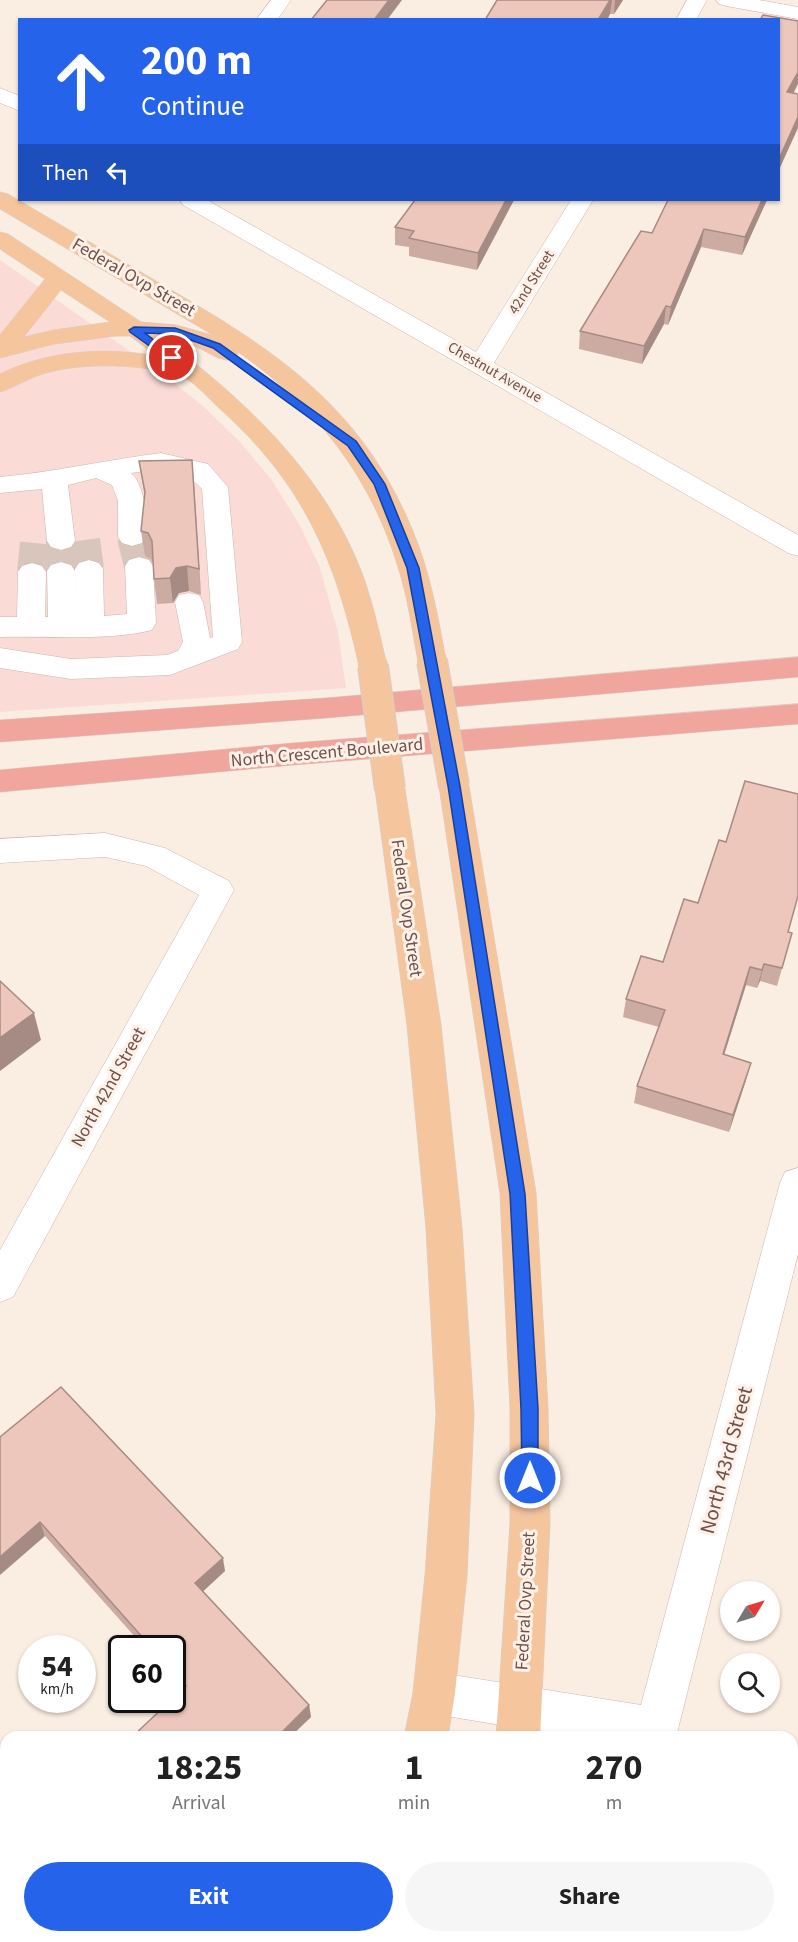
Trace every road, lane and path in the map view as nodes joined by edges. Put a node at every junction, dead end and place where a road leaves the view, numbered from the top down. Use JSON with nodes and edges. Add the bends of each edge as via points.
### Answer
{"nodes":[{"id":1,"x":281,"y":0,"type":"edge"},
{"id":2,"x":697,"y":0,"type":"edge"},
{"id":3,"x":726,"y":0,"type":"edge"},
{"id":4,"x":798,"y":13,"type":"edge"},
{"id":5,"x":268,"y":18,"type":"edge"},
{"id":6,"x":688,"y":18,"type":"edge"},
{"id":7,"x":0,"y":94,"type":"edge"},
{"id":8,"x":18,"y":104,"type":"edge"},
{"id":9,"x":0,"y":200,"type":"edge"},
{"id":10,"x":193,"y":201,"type":"edge"},
{"id":11,"x":581,"y":201,"type":"edge"},
{"id":12,"x":0,"y":239,"type":"edge"},
{"id":13,"x":58,"y":278,"type":"junction"},
{"id":14,"x":134,"y":330,"type":"junction"},
{"id":15,"x":0,"y":351,"type":"edge"},
{"id":16,"x":481,"y":364,"type":"junction"},
{"id":17,"x":191,"y":372,"type":"junction"},
{"id":18,"x":0,"y":384,"type":"edge"},
{"id":19,"x":352,"y":444,"type":"junction"},
{"id":20,"x":151,"y":461,"type":"junction"},
{"id":21,"x":98,"y":469,"type":"junction"},
{"id":22,"x":54,"y":480,"type":"junction"},
{"id":23,"x":0,"y":485,"type":"edge"},
{"id":24,"x":173,"y":485,"type":"edge"},
{"id":25,"x":132,"y":537,"type":"tunnel mouth"},
{"id":26,"x":35,"y":543,"type":"dead end"},
{"id":27,"x":798,"y":547,"type":"edge"},
{"id":28,"x":139,"y":566,"type":"tunnel mouth"},
{"id":29,"x":89,"y":569,"type":"tunnel mouth"},
{"id":30,"x":62,"y":571,"type":"tunnel mouth"},
{"id":31,"x":32,"y":572,"type":"tunnel mouth"},
{"id":32,"x":189,"y":602,"type":"dead end"},
{"id":33,"x":76,"y":626,"type":"junction"},
{"id":34,"x":0,"y":627,"type":"edge"},
{"id":35,"x":32,"y":627,"type":"junction"},
{"id":36,"x":189,"y":658,"type":"junction"},
{"id":37,"x":9,"y":660,"type":"edge"},
{"id":38,"x":798,"y":667,"type":"edge"},
{"id":39,"x":0,"y":710,"type":"edge"},
{"id":40,"x":798,"y":714,"type":"edge"},
{"id":41,"x":58,"y":726,"type":"junction"},
{"id":42,"x":0,"y":731,"type":"edge"},
{"id":43,"x":0,"y":781,"type":"edge"},
{"id":44,"x":0,"y":851,"type":"edge"},
{"id":45,"x":798,"y":1183,"type":"edge"},
{"id":46,"x":0,"y":1285,"type":"edge"},
{"id":47,"x":434,"y":1693,"type":"junction"},
{"id":48,"x":518,"y":1722,"type":"edge"},
{"id":49,"x":427,"y":1731,"type":"edge"},
{"id":50,"x":630,"y":1731,"type":"edge"},
{"id":51,"x":656,"y":1731,"type":"edge"}],
"edges":[{"from":1,"to":5,"type":"street"},
{"from":2,"to":6,"type":"street"},
{"from":3,"to":4,"type":"street"},
{"from":7,"to":8,"type":"street"},
{"from":9,"to":19,"type":"main road","name":"Federal Ovp Street","via":[[265,357],[306,393]]},
{"from":10,"to":16,"type":"street","name":"Chestnut Avenue"},
{"from":11,"to":16,"type":"street","name":"42nd Street"},
{"from":12,"to":13,"type":"main road","name":"Federal Ovp Street"},
{"from":13,"to":14,"type":"main road","name":"Federal Ovp Street"},
{"from":13,"to":15,"type":"main road"},
{"from":14,"to":15,"type":"main road","via":[[49,336]]},
{"from":14,"to":17,"type":"main road","name":"Federal Ovp Street"},
{"from":14,"to":19,"type":"main road","via":[[175,331],[217,346]]},
{"from":16,"to":27,"type":"street","name":"Chestnut Avenue"},
{"from":17,"to":18,"type":"main road","via":[[155,362],[69,361],[39,367]]},
{"from":17,"to":47,"type":"main road","name":"Federal Ovp Street","bridge":true,"via":[[262,434],[294,473],[323,519],[344,561],[373,666],[424,1025],[444,1228],[455,1414],[446,1575]]},
{"from":19,"to":48,"type":"main road","name":"Federal Ovp Street","bridge":true,"via":[[379,484],[413,568],[454,786],[518,1194],[530,1409],[530,1524]]},
{"from":20,"to":21,"type":"street"},
{"from":20,"to":24,"type":"street"},
{"from":20,"to":36,"type":"street","via":[[198,470],[216,487],[228,642]]},
{"from":21,"to":22,"type":"street"},
{"from":21,"to":25,"type":"street","via":[[124,480],[131,501]]},
{"from":22,"to":23,"type":"street"},
{"from":22,"to":26,"type":"street","via":[[68,533]]},
{"from":28,"to":33,"type":"street","via":[[142,623]]},
{"from":29,"to":33,"type":"street"},
{"from":30,"to":33,"type":"street"},
{"from":31,"to":35,"type":"street"},
{"from":32,"to":36,"type":"street","via":[[197,642]]},
{"from":33,"to":35,"type":"street"},
{"from":34,"to":35,"type":"street"},
{"from":36,"to":37,"type":"street","via":[[170,665],[71,669]]},
{"from":38,"to":41,"type":"highway","via":[[326,708]]},
{"from":39,"to":41,"type":"highway"},
{"from":40,"to":43,"type":"highway","name":"North Crescent Boulevard"},
{"from":41,"to":42,"type":"highway"},
{"from":44,"to":46,"type":"street","name":"North 42nd Street","via":[[105,845],[154,856],[218,890]]},
{"from":45,"to":51,"type":"street","name":"North 43rd Street"},
{"from":47,"to":48,"type":"street"},
{"from":47,"to":49,"type":"main road","name":"Federal Ovp Street"},
{"from":48,"to":50,"type":"street"}]}
